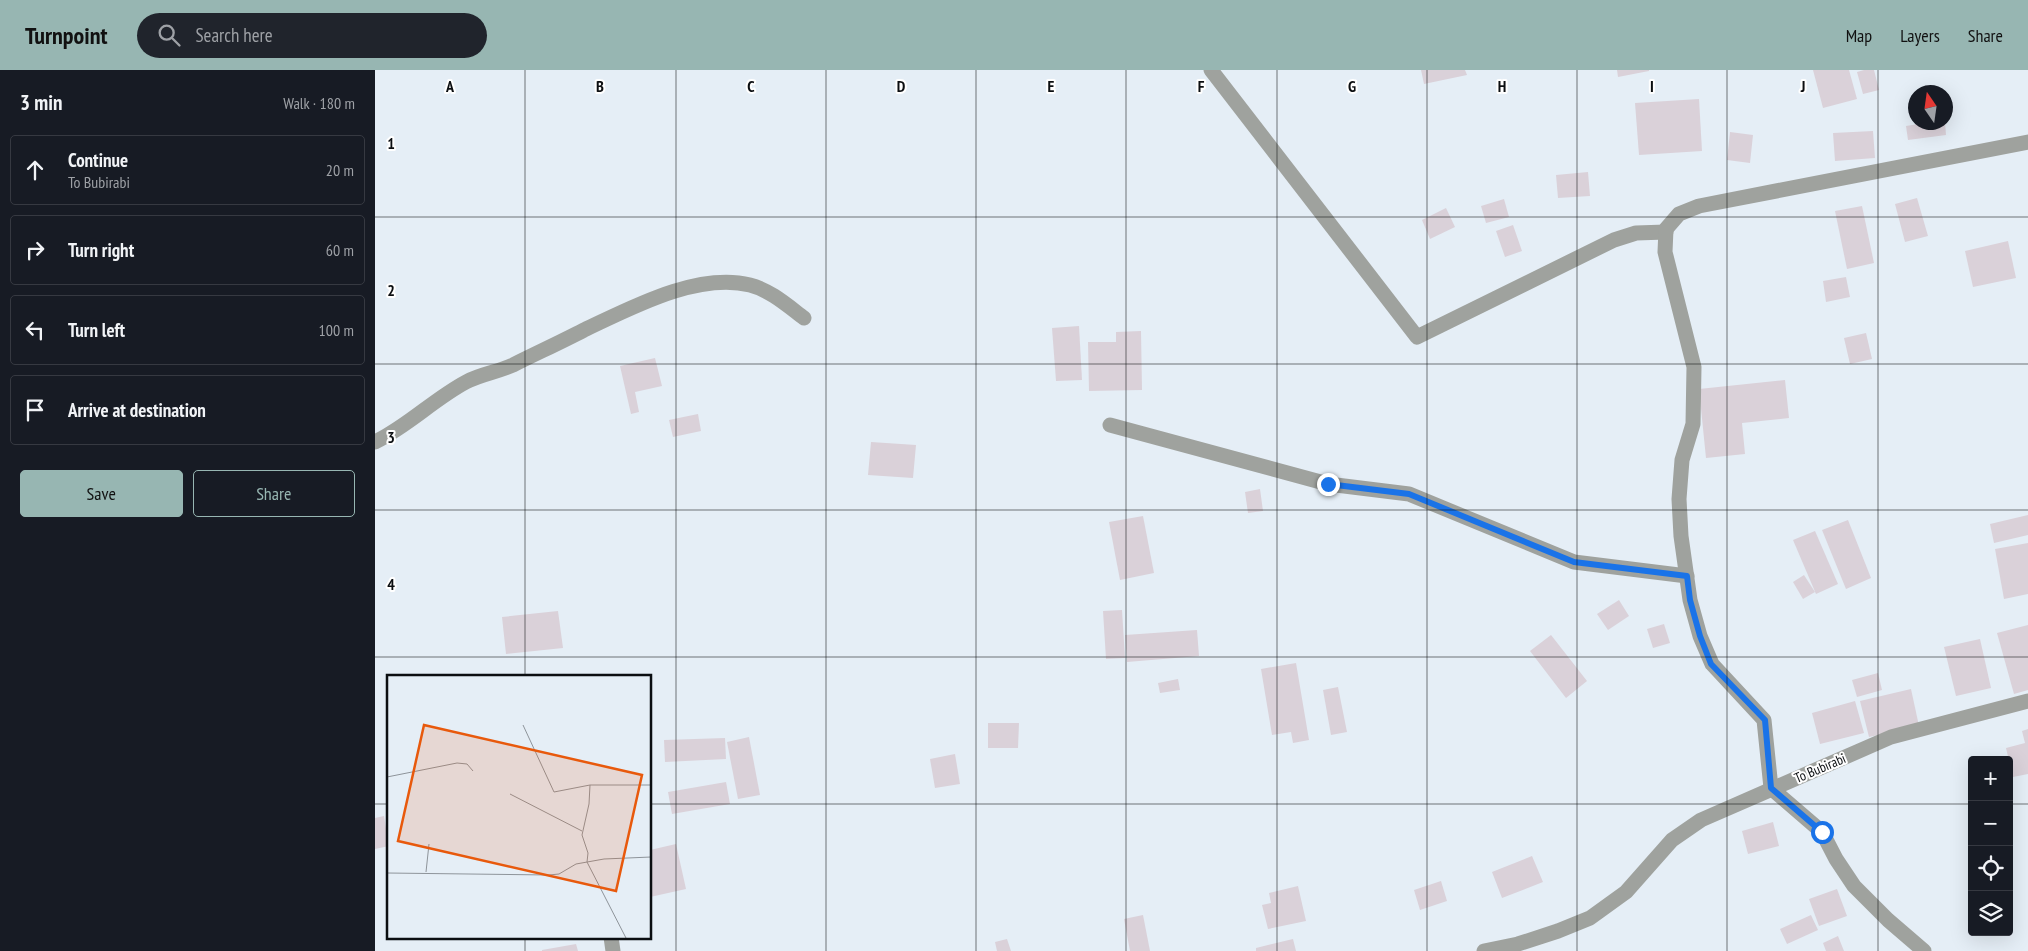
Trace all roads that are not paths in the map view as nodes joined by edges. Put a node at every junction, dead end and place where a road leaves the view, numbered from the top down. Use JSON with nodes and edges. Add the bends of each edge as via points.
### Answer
{"nodes":[{"id":1,"x":1211,"y":70,"type":"edge"},
{"id":2,"x":2028,"y":142,"type":"edge"},
{"id":3,"x":1666,"y":232,"type":"junction"},
{"id":4,"x":804,"y":318,"type":"dead end"},
{"id":5,"x":1110,"y":425,"type":"dead end"},
{"id":6,"x":375,"y":442,"type":"edge"},
{"id":7,"x":1687,"y":576,"type":"junction"},
{"id":8,"x":2028,"y":701,"type":"edge"},
{"id":9,"x":1771,"y":788,"type":"junction"},
{"id":10,"x":611,"y":938,"type":"edge"},
{"id":11,"x":613,"y":951,"type":"edge"},
{"id":12,"x":1484,"y":951,"type":"edge"},
{"id":13,"x":1924,"y":951,"type":"edge"}],
"edges":[{"from":1,"to":3,"type":"street","via":[[1417,337],[1614,240],[1636,233]]},
{"from":2,"to":3,"type":"street","via":[[1699,206],[1679,214]]},
{"from":3,"to":7,"type":"street","via":[[1665,252],[1694,367],[1693,424],[1682,460],[1679,499]]},
{"from":4,"to":6,"type":"street","via":[[772,294],[750,285],[721,282],[676,290],[503,370],[468,381],[435,400],[395,432]]},
{"from":5,"to":7,"type":"street","via":[[1328,484],[1409,494],[1574,562]]},
{"from":7,"to":9,"type":"street","via":[[1690,600],[1711,664],[1765,720]]},
{"from":8,"to":9,"type":"street","name":"To Bubirabi","via":[[1891,737]]},
{"from":9,"to":12,"type":"street","via":[[1701,820],[1672,840],[1626,892],[1590,918],[1558,932]]},
{"from":9,"to":13,"type":"street","name":"To Bubirabi","via":[[1822,832],[1854,886]]},
{"from":10,"to":11,"type":"street"}]}
